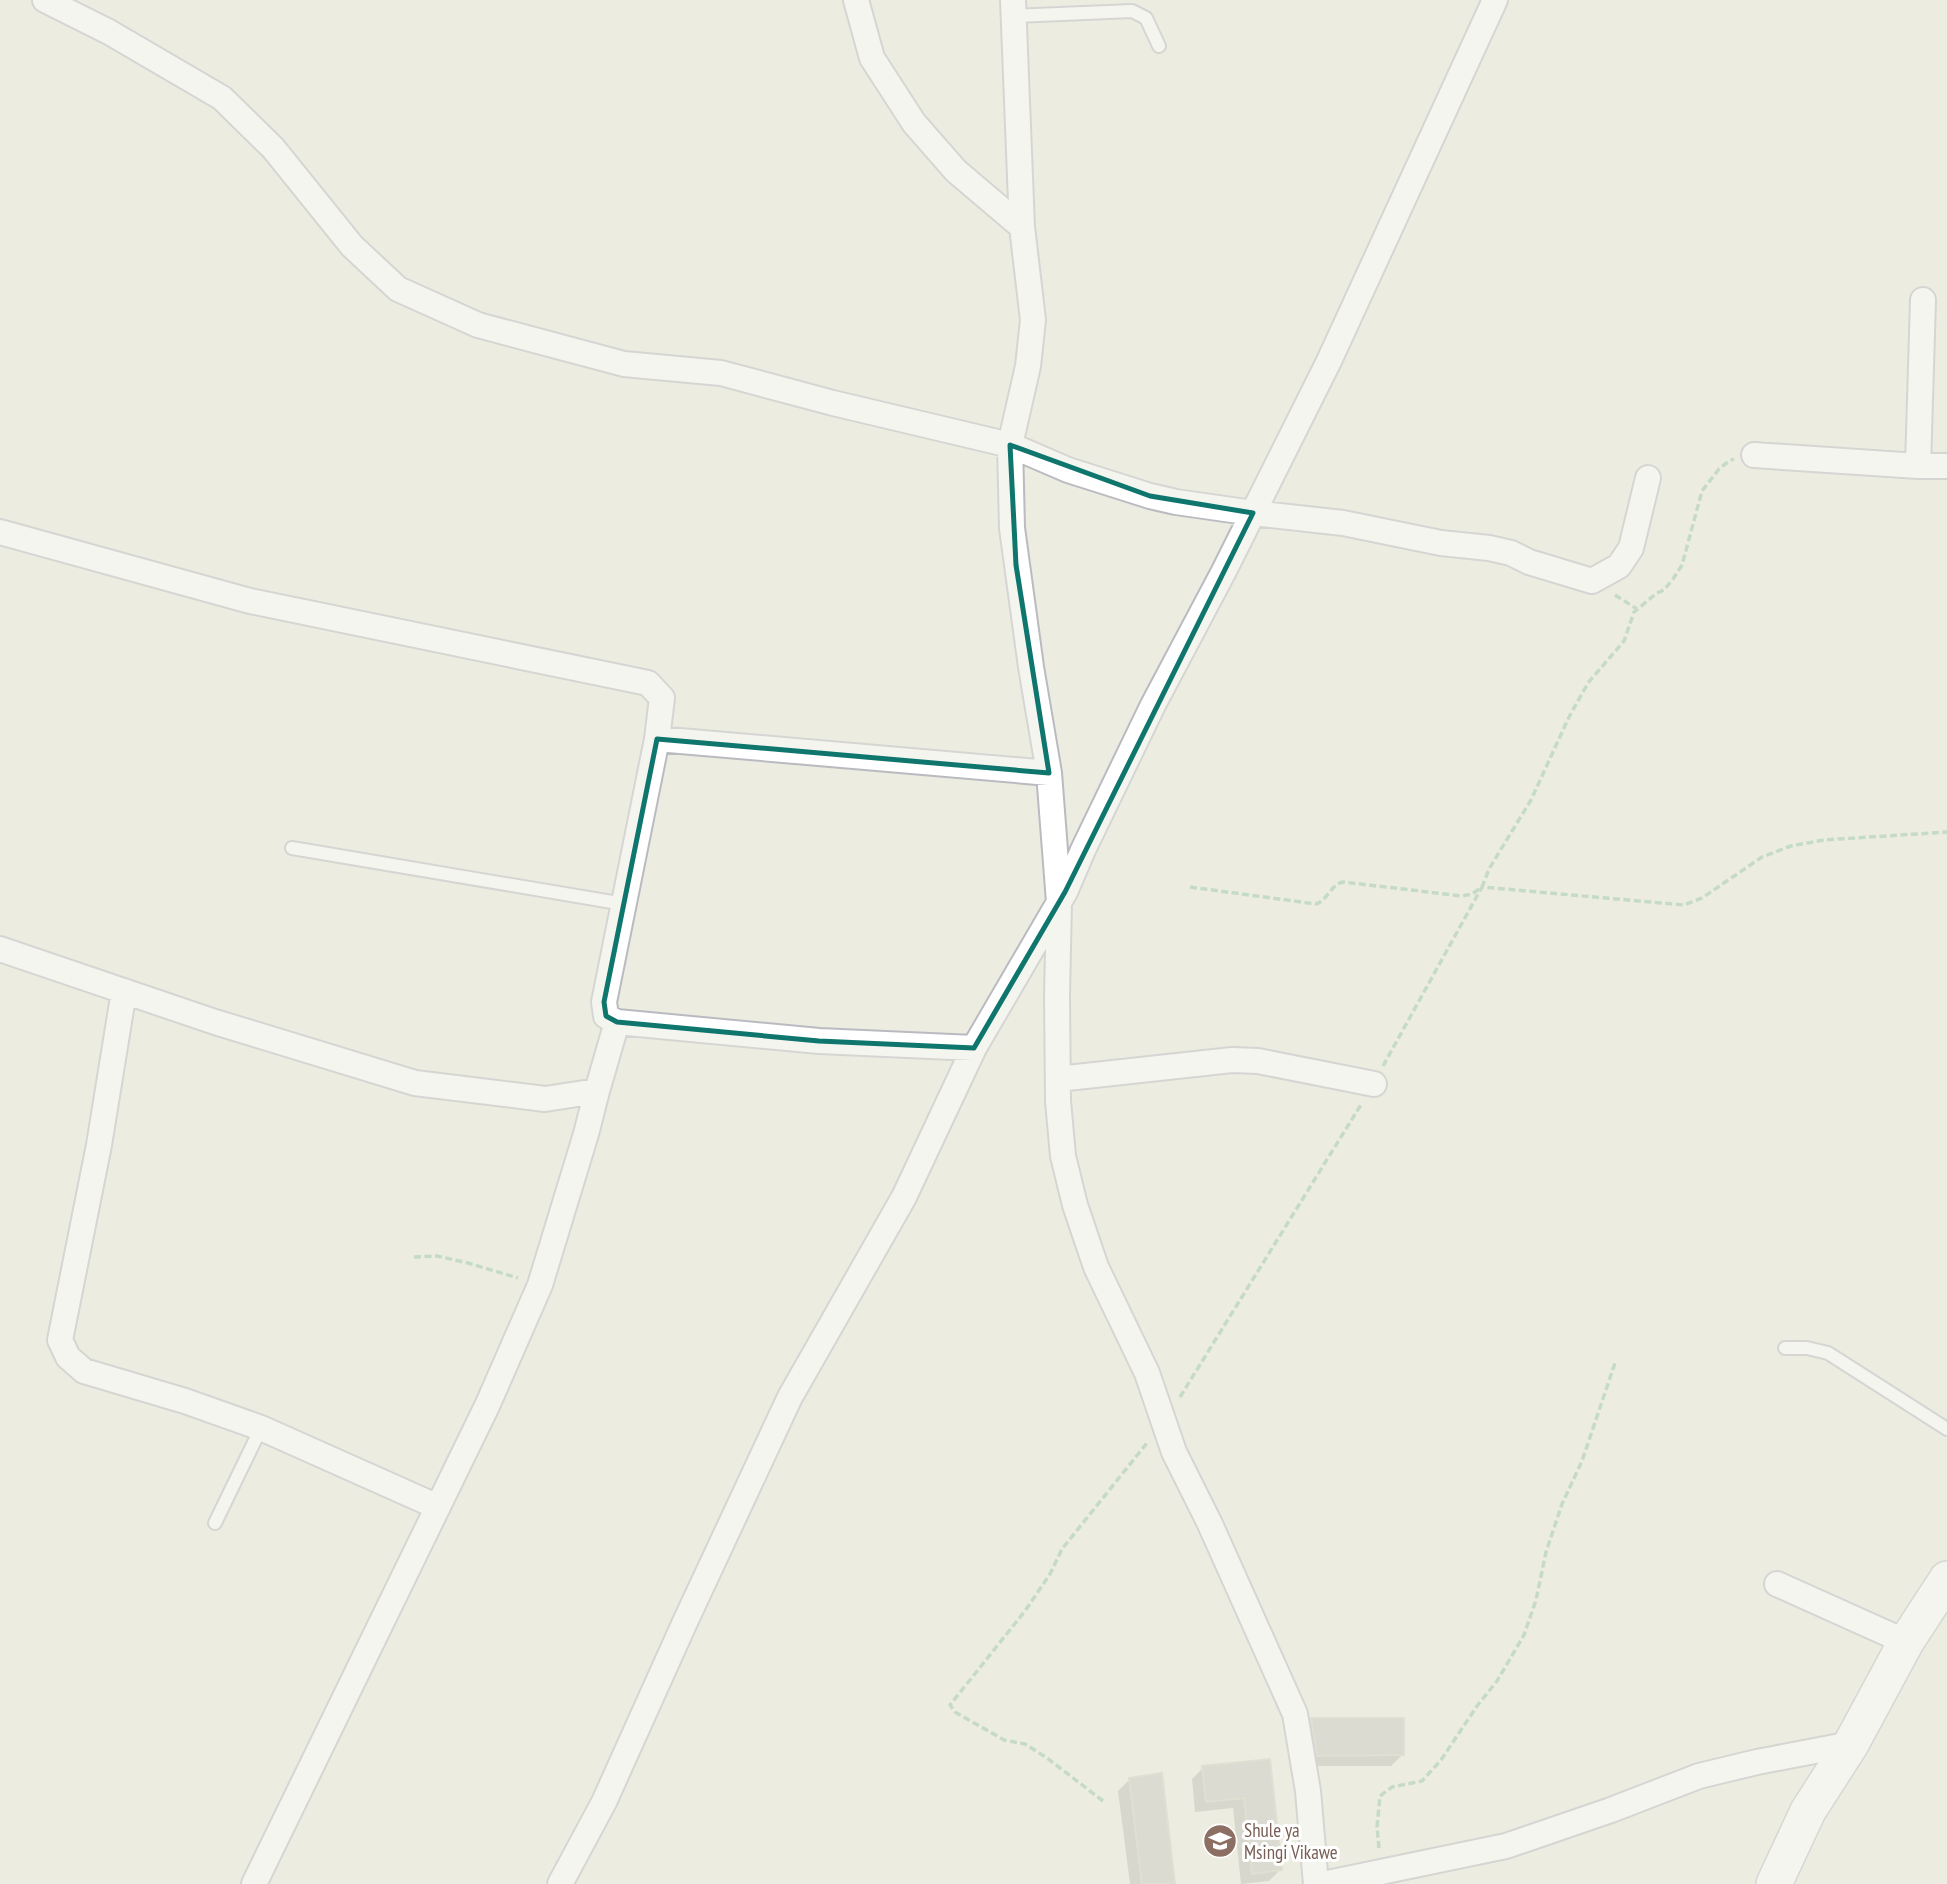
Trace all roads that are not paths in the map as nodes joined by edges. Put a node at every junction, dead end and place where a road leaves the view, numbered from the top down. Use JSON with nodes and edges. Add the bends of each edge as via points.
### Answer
{"nodes":[{"id":1,"x":45,"y":0,"type":"edge"},
{"id":2,"x":856,"y":0,"type":"edge"},
{"id":3,"x":1495,"y":0,"type":"edge"},
{"id":4,"x":1013,"y":8,"type":"edge"},
{"id":5,"x":1159,"y":46,"type":"dead end"},
{"id":6,"x":1022,"y":227,"type":"junction"},
{"id":7,"x":1923,"y":300,"type":"dead end"},
{"id":8,"x":1010,"y":446,"type":"junction"},
{"id":9,"x":1754,"y":455,"type":"road end"},
{"id":10,"x":1918,"y":466,"type":"junction"},
{"id":11,"x":1947,"y":466,"type":"edge"},
{"id":12,"x":1648,"y":478,"type":"dead end"},
{"id":13,"x":1253,"y":513,"type":"junction"},
{"id":14,"x":0,"y":532,"type":"edge"},
{"id":15,"x":657,"y":739,"type":"junction"},
{"id":16,"x":1049,"y":773,"type":"junction"},
{"id":17,"x":292,"y":848,"type":"dead end"},
{"id":18,"x":1059,"y":902,"type":"junction"},
{"id":19,"x":624,"y":904,"type":"junction"},
{"id":20,"x":0,"y":949,"type":"edge"},
{"id":21,"x":124,"y":991,"type":"junction"},
{"id":22,"x":618,"y":1021,"type":"junction"},
{"id":23,"x":974,"y":1048,"type":"junction"},
{"id":24,"x":1058,"y":1079,"type":"junction"},
{"id":25,"x":1374,"y":1084,"type":"road end"},
{"id":26,"x":597,"y":1091,"type":"junction"},
{"id":27,"x":1785,"y":1348,"type":"dead end"},
{"id":28,"x":261,"y":1428,"type":"junction"},
{"id":29,"x":1947,"y":1429,"type":"edge"},
{"id":30,"x":438,"y":1507,"type":"junction"},
{"id":31,"x":215,"y":1523,"type":"dead end"},
{"id":32,"x":1947,"y":1579,"type":"edge"},
{"id":33,"x":1777,"y":1584,"type":"dead end"},
{"id":34,"x":1906,"y":1642,"type":"junction"},
{"id":35,"x":1851,"y":1744,"type":"junction"},
{"id":36,"x":254,"y":1884,"type":"edge"},
{"id":37,"x":560,"y":1884,"type":"edge"},
{"id":38,"x":1316,"y":1884,"type":"edge"},
{"id":39,"x":1323,"y":1884,"type":"edge"},
{"id":40,"x":1773,"y":1884,"type":"edge"}],
"edges":[{"from":1,"to":8,"type":"street","via":[[222,98],[273,148],[352,246],[398,289],[478,325],[624,364],[721,373]]},
{"from":2,"to":6,"type":"street","via":[[872,58],[914,123],[956,171]]},
{"from":3,"to":13,"type":"street","via":[[1329,361]]},
{"from":4,"to":5,"type":"lane","via":[[1132,11],[1146,18]]},
{"from":4,"to":6,"type":"street"},
{"from":6,"to":8,"type":"street","via":[[1033,320]]},
{"from":7,"to":10,"type":"street"},
{"from":8,"to":13,"type":"street","via":[[1150,496]]},
{"from":8,"to":16,"type":"street","via":[[1016,565]]},
{"from":9,"to":10,"type":"street"},
{"from":10,"to":11,"type":"street"},
{"from":12,"to":13,"type":"street","via":[[1631,548],[1619,566],[1592,581],[1489,548]]},
{"from":13,"to":18,"type":"street","via":[[1153,705]]},
{"from":14,"to":15,"type":"street","via":[[250,601],[648,683],[662,698]]},
{"from":15,"to":16,"type":"street"},
{"from":15,"to":19,"type":"street"},
{"from":16,"to":18,"type":"street"},
{"from":17,"to":19,"type":"lane"},
{"from":18,"to":23,"type":"street"},
{"from":18,"to":24,"type":"street"},
{"from":19,"to":22,"type":"street","via":[[604,1002],[606,1016]]},
{"from":20,"to":21,"type":"street"},
{"from":21,"to":26,"type":"street","via":[[415,1083],[545,1099]]},
{"from":21,"to":28,"type":"street","via":[[60,1340],[68,1357],[84,1371]]},
{"from":22,"to":23,"type":"street","via":[[819,1041]]},
{"from":22,"to":26,"type":"street"},
{"from":23,"to":37,"type":"street","via":[[904,1197],[790,1397],[604,1802]]},
{"from":24,"to":25,"type":"street","via":[[1232,1060]]},
{"from":24,"to":38,"type":"street","via":[[1063,1156],[1096,1267],[1147,1373],[1174,1452],[1295,1713]]},
{"from":26,"to":30,"type":"street","via":[[540,1285]]},
{"from":27,"to":29,"type":"lane","via":[[1828,1353]]},
{"from":28,"to":30,"type":"street"},
{"from":28,"to":31,"type":"lane"},
{"from":30,"to":36,"type":"street"},
{"from":32,"to":34,"type":"street"},
{"from":33,"to":34,"type":"street"},
{"from":34,"to":35,"type":"street"},
{"from":35,"to":39,"type":"street","via":[[1699,1776],[1506,1846]]},
{"from":35,"to":40,"type":"street","via":[[1808,1811]]}]}
